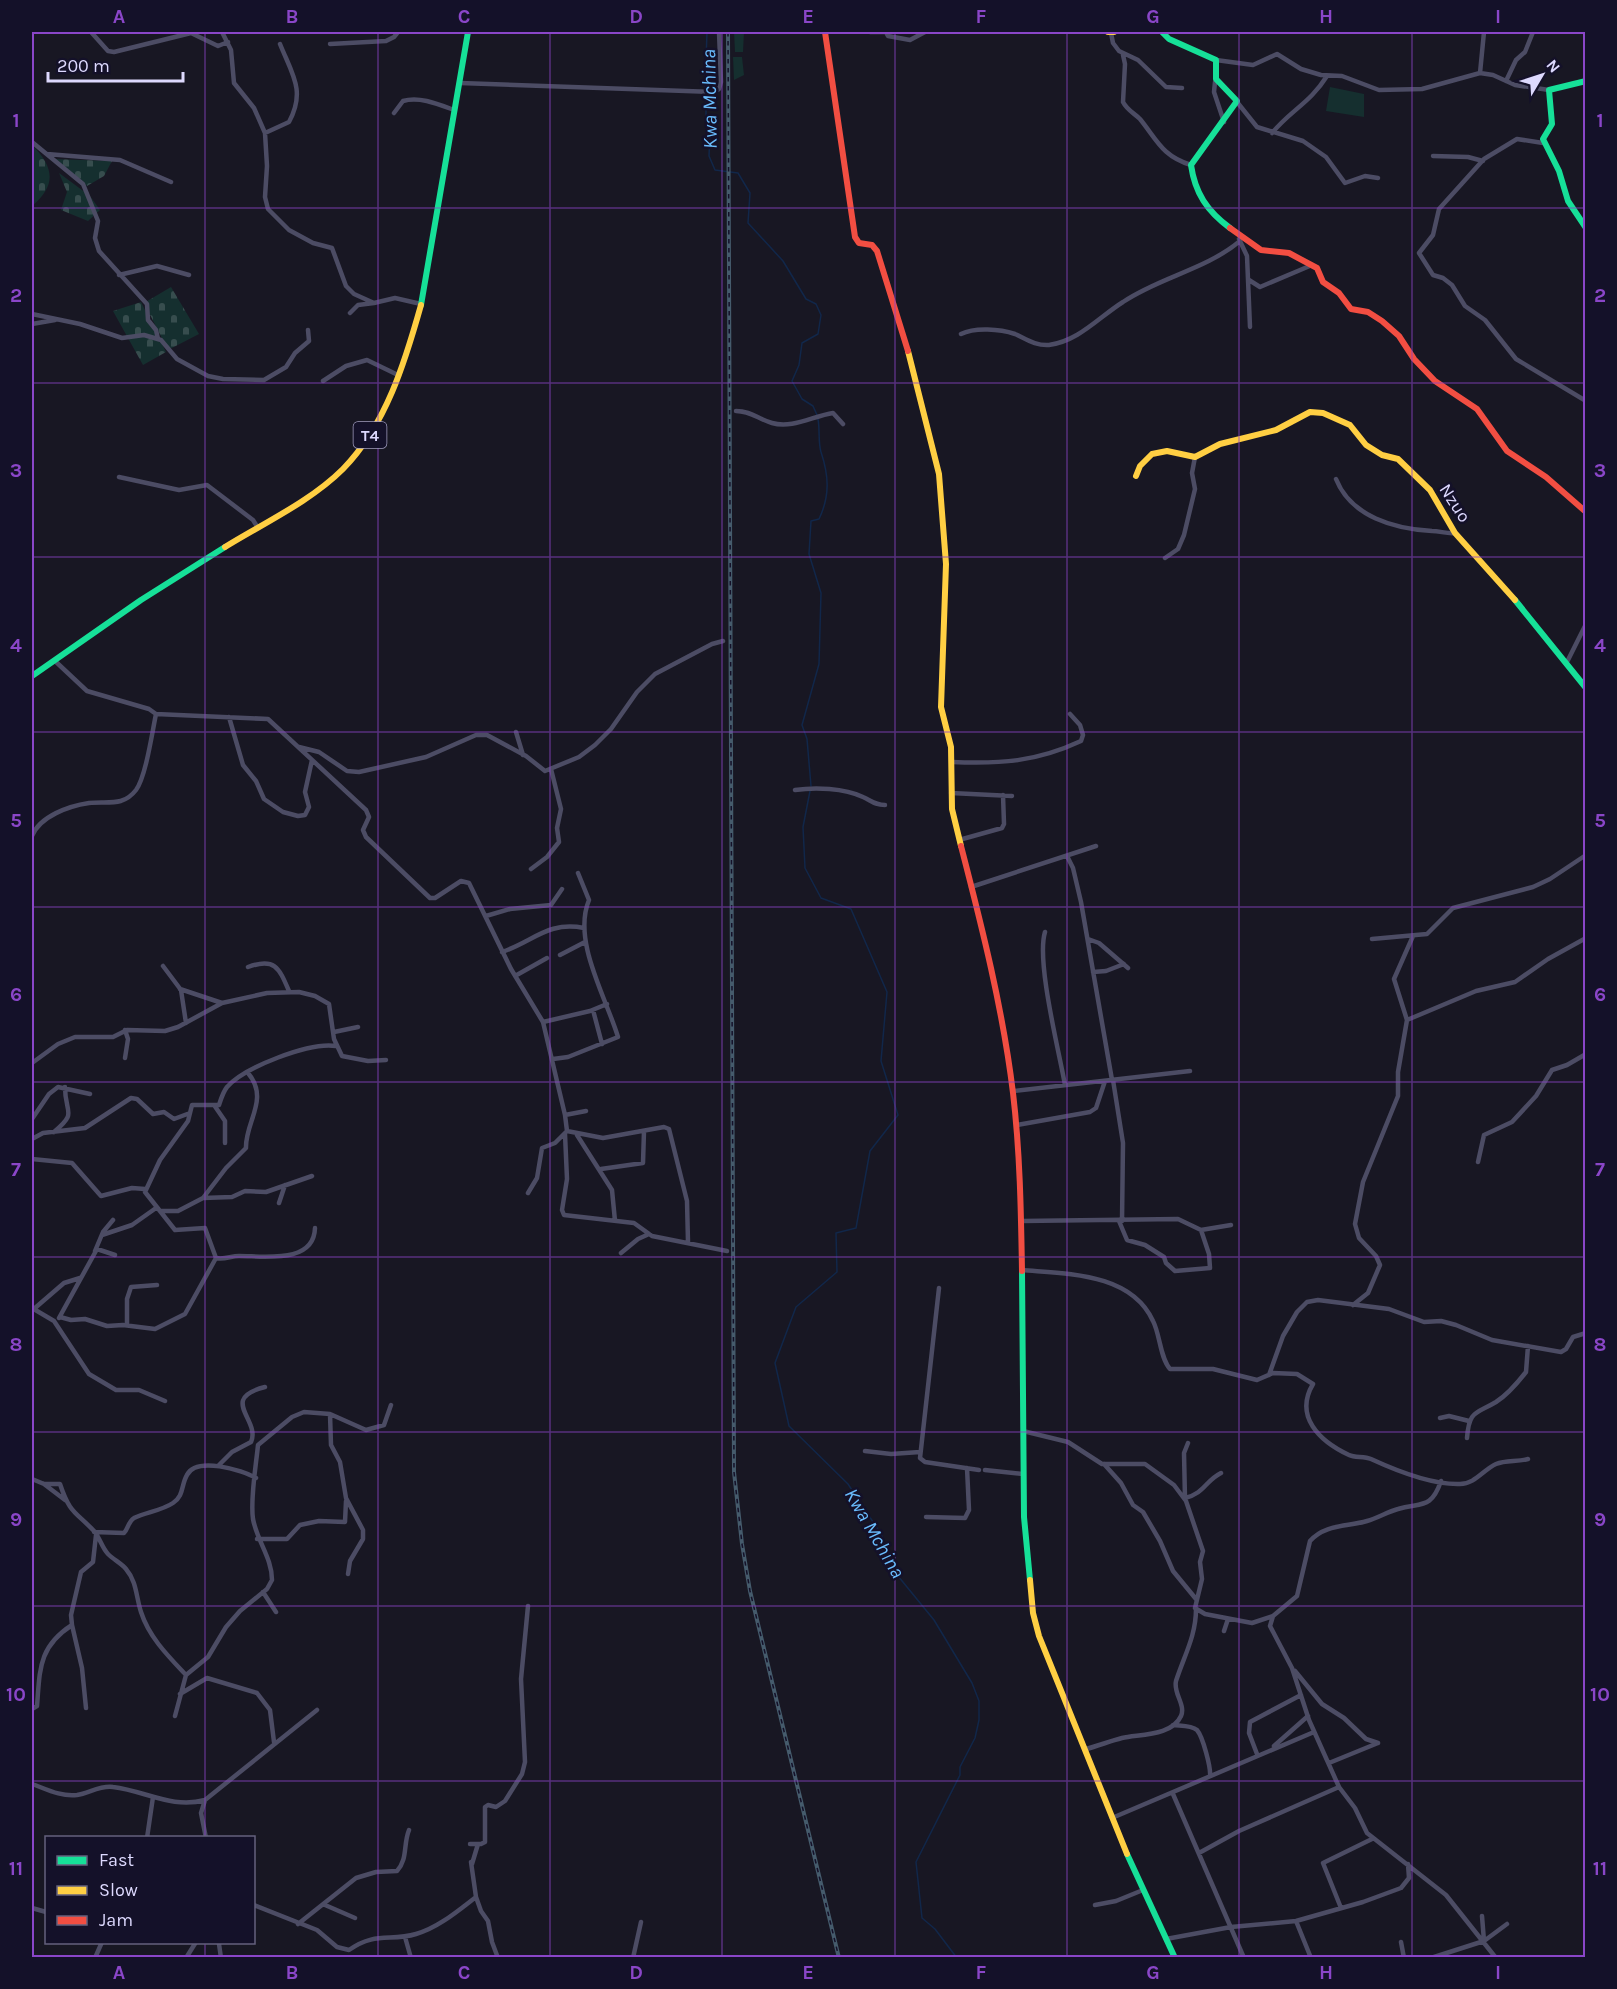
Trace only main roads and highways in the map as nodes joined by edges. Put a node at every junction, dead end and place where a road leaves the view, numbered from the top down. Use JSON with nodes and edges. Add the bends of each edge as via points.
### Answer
{"nodes":[{"id":1,"x":468,"y":32,"type":"edge"},
{"id":2,"x":825,"y":32,"type":"edge"},
{"id":3,"x":1162,"y":32,"type":"edge"},
{"id":4,"x":1586,"y":81,"type":"edge"},
{"id":5,"x":1586,"y":228,"type":"edge"},
{"id":6,"x":1136,"y":476,"type":"dead end"},
{"id":7,"x":1586,"y":512,"type":"edge"},
{"id":8,"x":32,"y":676,"type":"edge"},
{"id":9,"x":1586,"y":688,"type":"edge"},
{"id":10,"x":1175,"y":1958,"type":"edge"}],
"edges":[{"from":1,"to":8,"type":"main road","number":"T4","via":[[421,304],[379,421],[351,459],[314,492],[141,600]]},
{"from":2,"to":10,"type":"main road","via":[[855,237],[861,244],[874,246],[878,253],[918,384],[939,474],[946,574],[941,707],[952,762],[953,821],[986,943],[1017,1125],[1022,1221],[1023,1474],[1033,1613],[1112,1818]]},
{"from":3,"to":7,"type":"main road","via":[[1216,60],[1215,82],[1237,102],[1191,165],[1194,186],[1209,212],[1261,250],[1289,253],[1312,265],[1321,273],[1323,282],[1339,293],[1351,309],[1368,312],[1382,321],[1435,381],[1477,409],[1507,452],[1546,477]]},
{"from":4,"to":5,"type":"main road","via":[[1549,90],[1550,128],[1544,137],[1568,201]]},
{"from":6,"to":9,"type":"main road","name":"Nzuo","via":[[1142,459],[1152,453],[1182,452],[1195,457],[1220,444],[1276,430],[1310,412],[1323,413],[1353,426],[1372,450],[1398,459],[1434,494],[1455,533]]}]}
